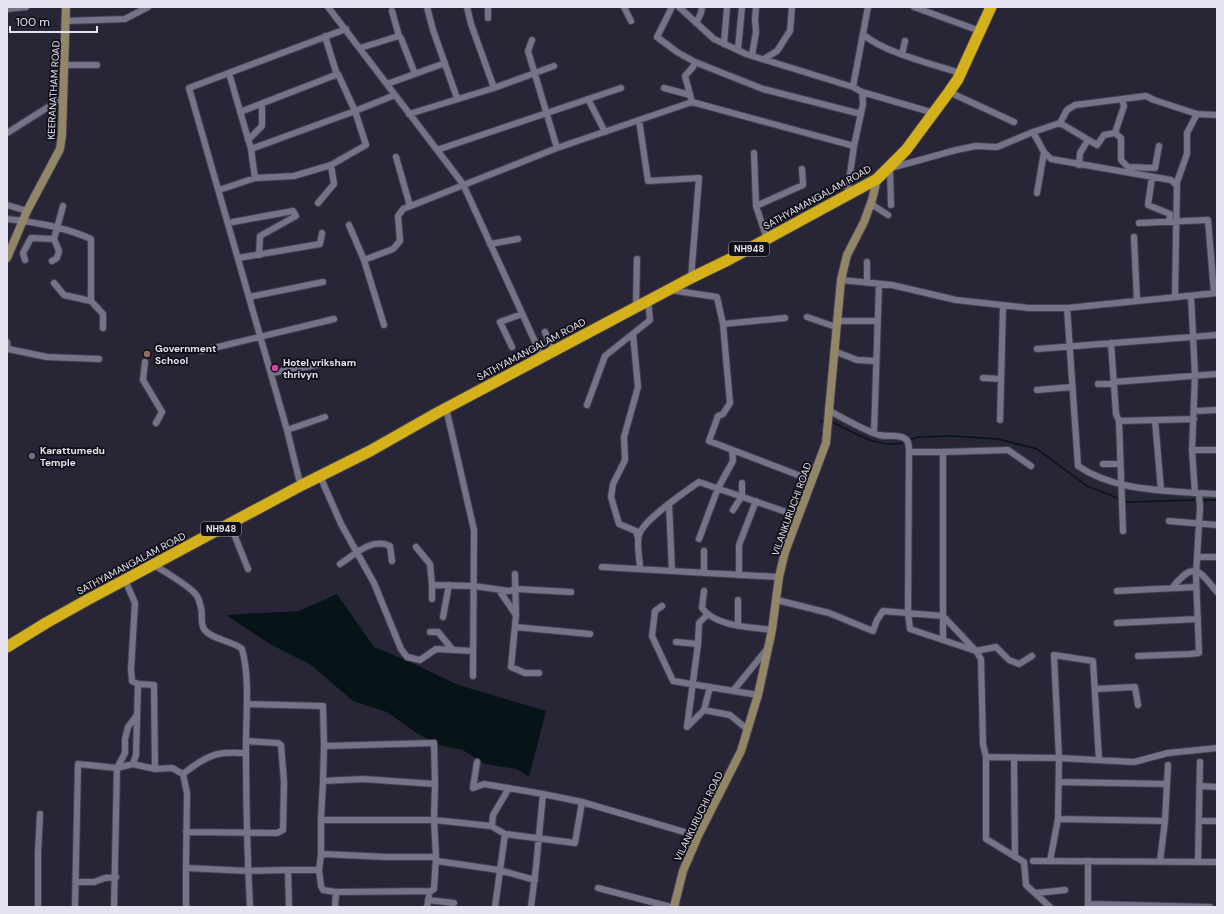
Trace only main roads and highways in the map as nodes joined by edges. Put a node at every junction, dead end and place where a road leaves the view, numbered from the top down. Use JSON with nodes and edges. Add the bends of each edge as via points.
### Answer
{"nodes":[{"id":1,"x":991,"y":7,"type":"edge"},
{"id":2,"x":442,"y":410,"type":"junction"},
{"id":3,"x":201,"y":536,"type":"junction"},
{"id":4,"x":7,"y":639,"type":"edge"},
{"id":5,"x":7,"y":647,"type":"edge"}],
"edges":[{"from":1,"to":2,"type":"highway","name":"SATHYAMANGALAM ROAD","number":"NH948","via":[[949,92],[906,150],[877,178],[728,260]]},
{"from":2,"to":3,"type":"highway","name":"SATHYAMANGALAM ROAD","number":"NH948","via":[[370,451],[230,524]]},
{"from":2,"to":3,"type":"highway","name":"SATHYAMANGALAM ROAD","number":"NH948","via":[[397,428],[299,479]]},
{"from":3,"to":4,"type":"highway","name":"SATHYAMANGALAM ROAD","number":"NH948","via":[[84,594]]},
{"from":3,"to":5,"type":"highway","name":"SATHYAMANGALAM ROAD","number":"NH948"}]}
